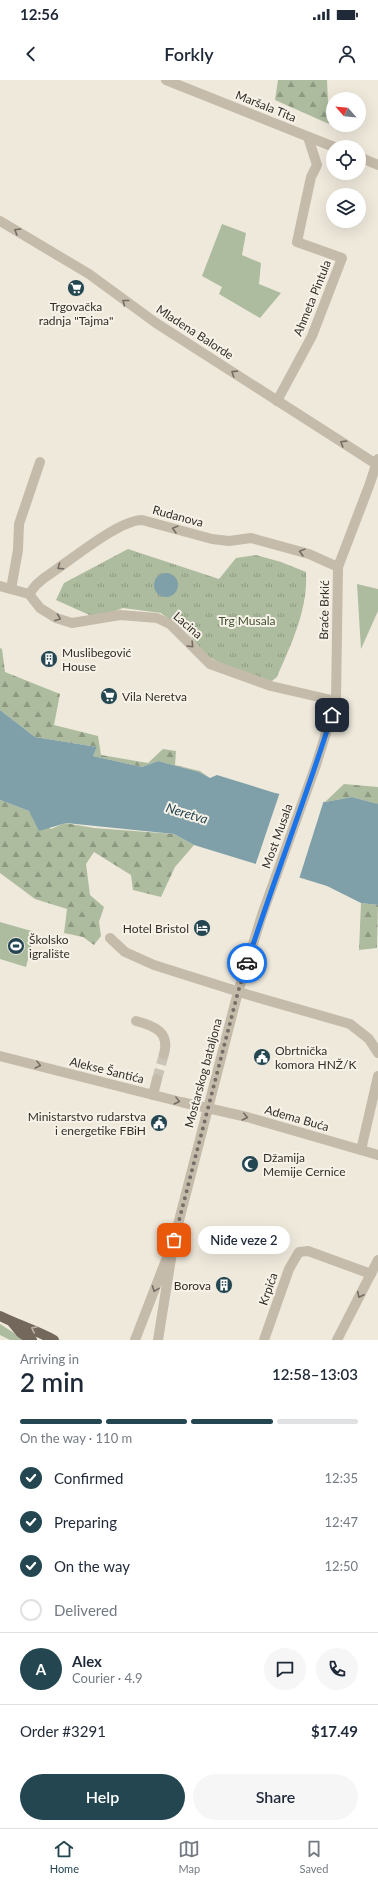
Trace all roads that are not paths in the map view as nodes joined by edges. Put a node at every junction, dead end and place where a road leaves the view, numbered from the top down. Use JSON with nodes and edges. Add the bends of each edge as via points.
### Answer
{"nodes":[{"id":1,"x":166,"y":80,"type":"edge"},
{"id":2,"x":308,"y":137,"type":"junction"},
{"id":3,"x":326,"y":144,"type":"edge"},
{"id":4,"x":366,"y":160,"type":"edge"},
{"id":5,"x":378,"y":165,"type":"edge"},
{"id":6,"x":1,"y":225,"type":"edge"},
{"id":7,"x":277,"y":401,"type":"junction"},
{"id":8,"x":40,"y":462,"type":"dead end"},
{"id":9,"x":377,"y":462,"type":"edge"},
{"id":10,"x":338,"y":566,"type":"junction"},
{"id":11,"x":0,"y":586,"type":"edge"},
{"id":12,"x":11,"y":589,"type":"junction"},
{"id":13,"x":29,"y":594,"type":"junction"},
{"id":14,"x":336,"y":701,"type":"junction"},
{"id":15,"x":316,"y":766,"type":"joint"},
{"id":16,"x":262,"y":915,"type":"joint"},
{"id":17,"x":110,"y":938,"type":"dead end"},
{"id":18,"x":238,"y":992,"type":"junction"},
{"id":19,"x":136,"y":1021,"type":"dead end"},
{"id":20,"x":378,"y":1053,"type":"edge"},
{"id":21,"x":164,"y":1054,"type":"tunnel mouth"},
{"id":22,"x":0,"y":1056,"type":"edge"},
{"id":23,"x":378,"y":1076,"type":"edge"},
{"id":24,"x":157,"y":1079,"type":"tunnel mouth"},
{"id":25,"x":153,"y":1095,"type":"junction"},
{"id":26,"x":207,"y":1108,"type":"junction"},
{"id":27,"x":361,"y":1150,"type":"junction"},
{"id":28,"x":378,"y":1155,"type":"edge"},
{"id":29,"x":174,"y":1240,"type":"junction"},
{"id":30,"x":378,"y":1260,"type":"edge"},
{"id":31,"x":371,"y":1274,"type":"junction"},
{"id":32,"x":0,"y":1316,"type":"edge"},
{"id":33,"x":12,"y":1322,"type":"junction"},
{"id":34,"x":32,"y":1340,"type":"edge"},
{"id":35,"x":54,"y":1340,"type":"edge"},
{"id":36,"x":134,"y":1340,"type":"edge"},
{"id":37,"x":158,"y":1340,"type":"edge"},
{"id":38,"x":264,"y":1340,"type":"edge"},
{"id":39,"x":337,"y":1340,"type":"edge"}],
"edges":[{"from":1,"to":2,"type":"street","name":"Maršala Tita"},
{"from":2,"to":3,"type":"street","name":"Maršala Tita"},
{"from":2,"to":7,"type":"street","name":"Ahmeta Pintula","via":[[316,166],[311,177],[297,242],[342,258],[312,336]]},
{"from":4,"to":5,"type":"street"},
{"from":7,"to":6,"type":"street","name":"Mladena Balorde","one_way":true,"via":[[156,323],[89,274]]},
{"from":9,"to":7,"type":"street","name":"Mladena Balorde","one_way":true},
{"from":8,"to":12,"type":"street","via":[[19,524],[18,550]]},
{"from":9,"to":10,"type":"street","name":"Braće Brkić"},
{"from":10,"to":13,"type":"street","name":"Rudanova","one_way":true,"via":[[309,554],[251,538],[229,541],[212,539],[136,520],[110,534],[44,578]]},
{"from":10,"to":14,"type":"street","name":"Braće Brkić"},
{"from":11,"to":12,"type":"street"},
{"from":12,"to":13,"type":"street"},
{"from":13,"to":14,"type":"street","name":"Lacina","one_way":true,"via":[[40,608],[56,618],[72,623],[120,615],[158,618],[170,624],[210,664],[271,686]]},
{"from":14,"to":15,"type":"street","name":"Braće Brkić"},
{"from":15,"to":16,"type":"street","name":"Most Musala"},
{"from":16,"to":18,"type":"street","name":"Mostarskog bataljona"},
{"from":17,"to":18,"type":"street","via":[[126,952],[154,965]]},
{"from":18,"to":20,"type":"street","via":[[350,1024],[369,1038]]},
{"from":18,"to":26,"type":"street","name":"Mostarskog bataljona"},
{"from":19,"to":21,"type":"street","via":[[148,1024],[164,1036],[167,1044]]},
{"from":22,"to":25,"type":"street","name":"Alekse Šantića","one_way":true},
{"from":23,"to":27,"type":"street"},
{"from":24,"to":25,"type":"street"},
{"from":25,"to":26,"type":"street","name":"Alekse Šantića","one_way":true},
{"from":26,"to":27,"type":"street","name":"Adema Buća","one_way":true},
{"from":26,"to":29,"type":"street","name":"Mostarskog bataljona"},
{"from":27,"to":28,"type":"street","name":"Adema Buća"},
{"from":29,"to":36,"type":"street","name":"Mostarskog bataljona","one_way":true},
{"from":29,"to":37,"type":"street","name":"Mostarskog bataljona"},
{"from":30,"to":31,"type":"street"},
{"from":31,"to":38,"type":"street","name":"Krpića","via":[[308,1251],[299,1252],[289,1269]]},
{"from":31,"to":39,"type":"street","one_way":true},
{"from":32,"to":33,"type":"main road"},
{"from":33,"to":34,"type":"main road","via":[[21,1333]]},
{"from":35,"to":33,"type":"main road","one_way":true,"via":[[27,1326]]}]}
